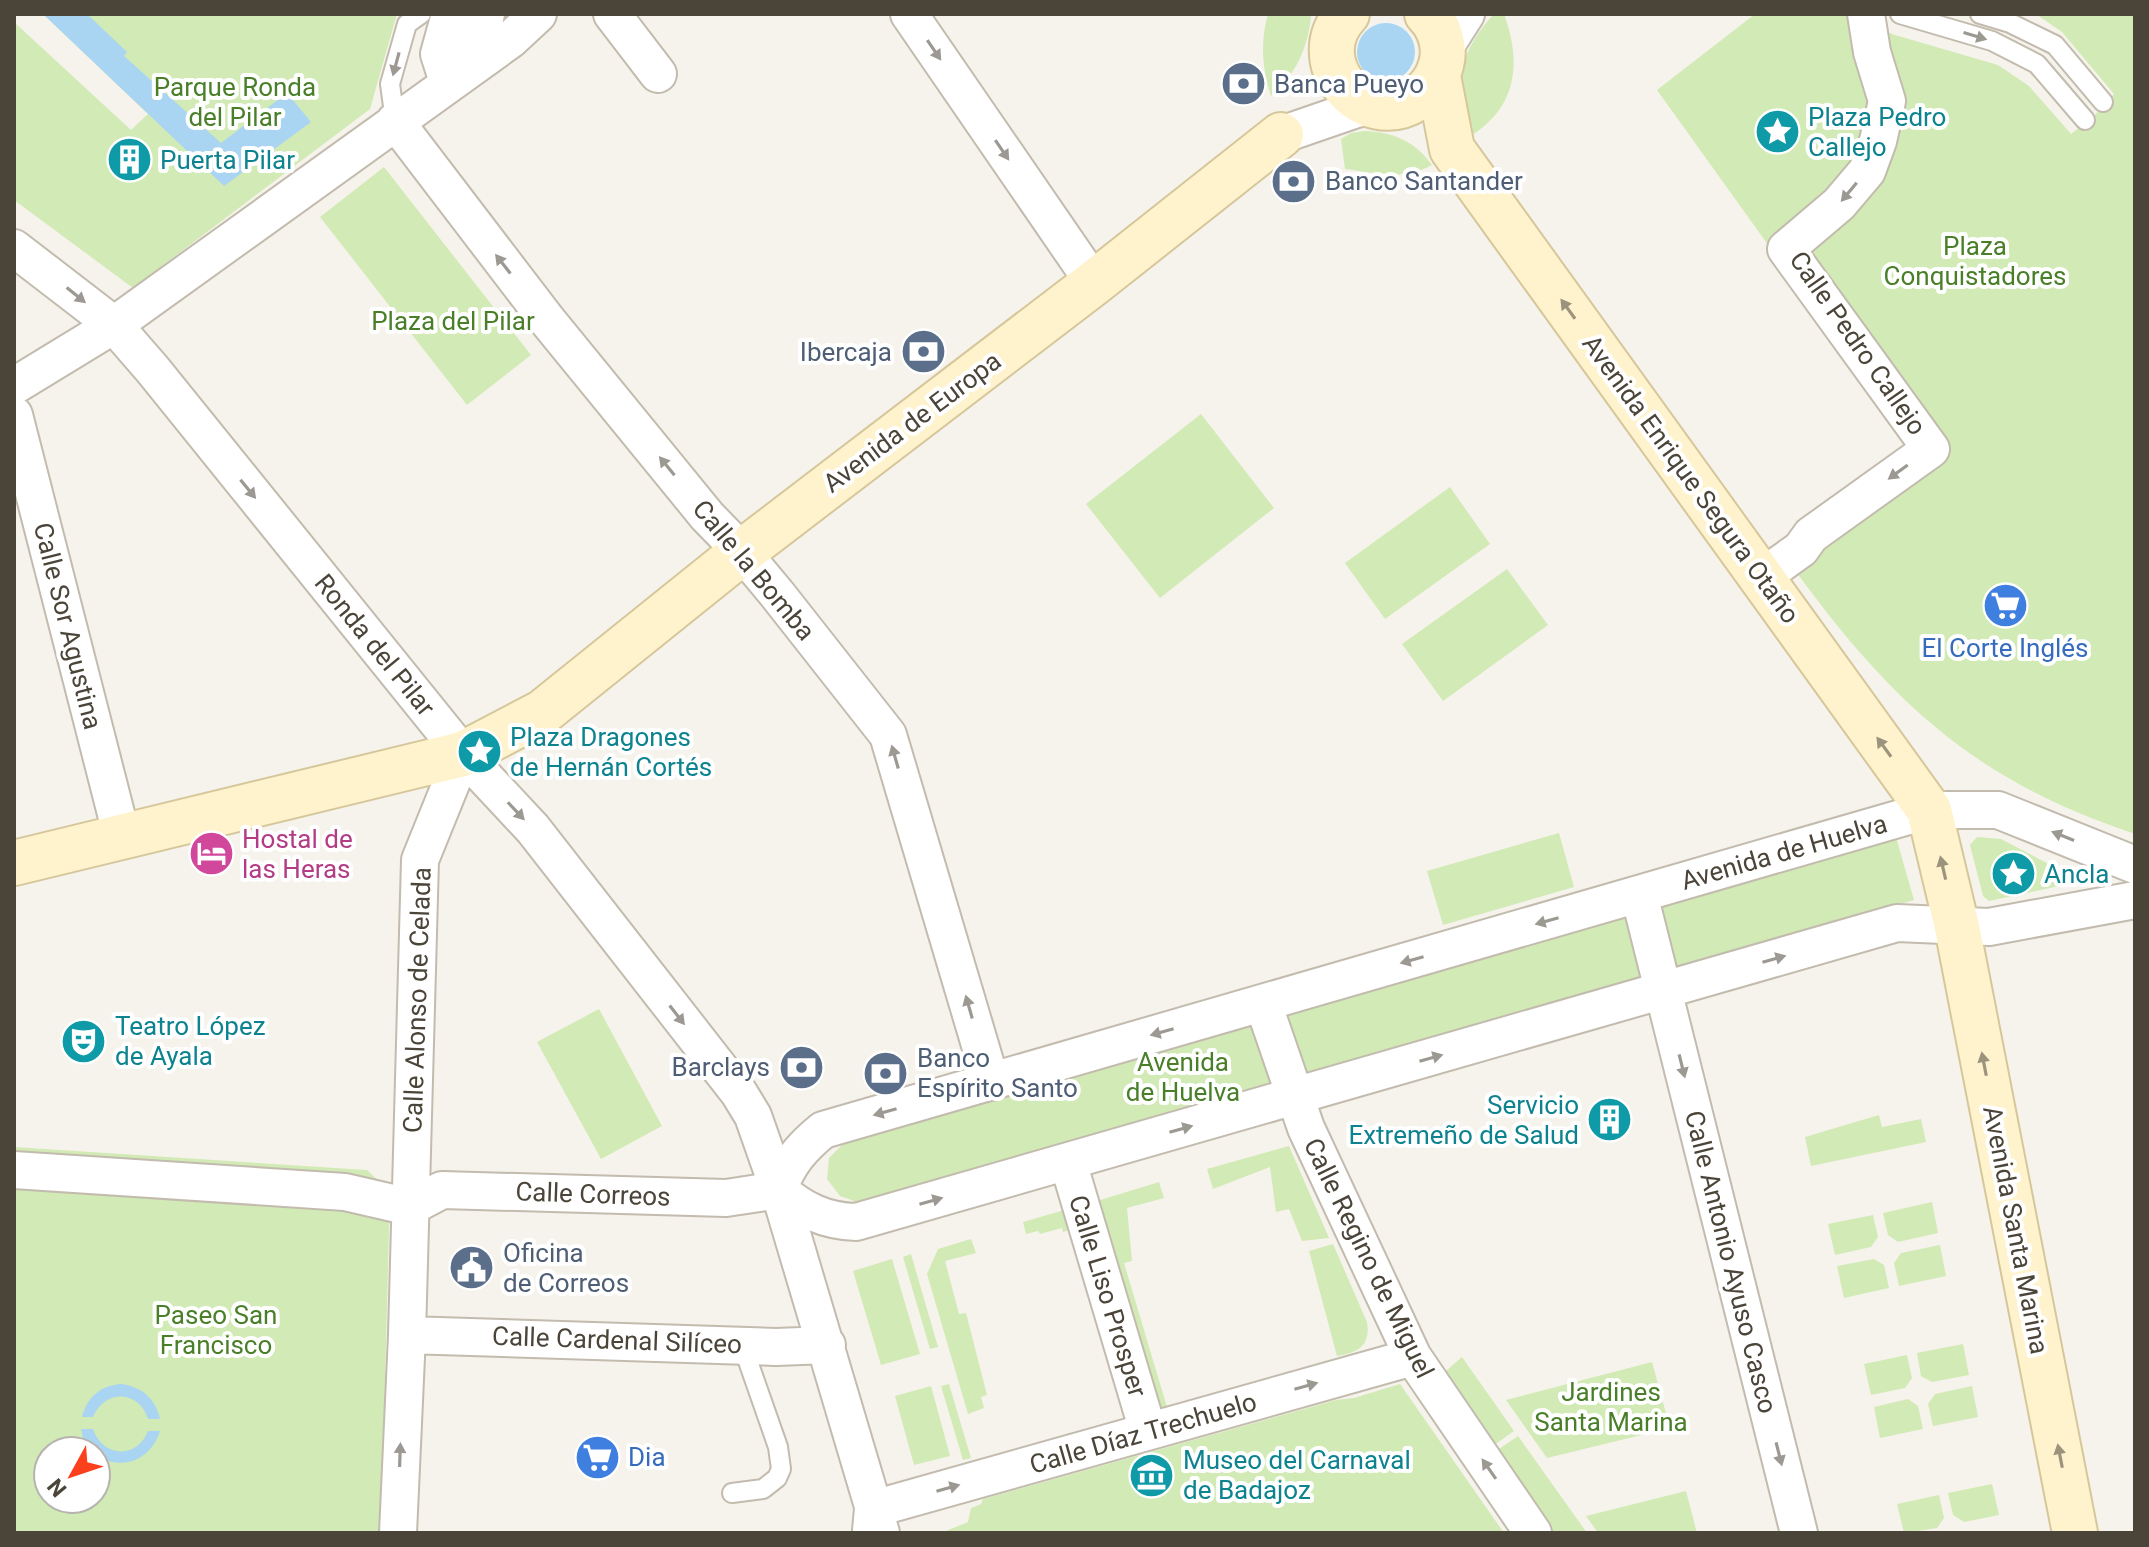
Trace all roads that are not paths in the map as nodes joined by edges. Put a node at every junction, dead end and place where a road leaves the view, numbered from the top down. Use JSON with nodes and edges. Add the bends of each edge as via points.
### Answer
{"nodes":[{"id":1,"x":421,"y":14,"type":"edge"},
{"id":2,"x":450,"y":14,"type":"edge"},
{"id":3,"x":486,"y":14,"type":"edge"},
{"id":4,"x":538,"y":14,"type":"edge"},
{"id":5,"x":612,"y":14,"type":"edge"},
{"id":6,"x":909,"y":14,"type":"edge"},
{"id":7,"x":1347,"y":14,"type":"edge"},
{"id":8,"x":1466,"y":14,"type":"edge"},
{"id":9,"x":1866,"y":14,"type":"edge"},
{"id":10,"x":1900,"y":14,"type":"edge"},
{"id":11,"x":1980,"y":14,"type":"edge"},
{"id":12,"x":1436,"y":47,"type":"edge"},
{"id":13,"x":1332,"y":63,"type":"junction"},
{"id":14,"x":461,"y":73,"type":"junction"},
{"id":15,"x":658,"y":74,"type":"dead end"},
{"id":16,"x":2103,"y":102,"type":"dead end"},
{"id":17,"x":1368,"y":105,"type":"junction"},
{"id":18,"x":2085,"y":120,"type":"dead end"},
{"id":19,"x":395,"y":121,"type":"junction"},
{"id":20,"x":1281,"y":135,"type":"junction"},
{"id":21,"x":14,"y":248,"type":"edge"},
{"id":22,"x":1094,"y":283,"type":"junction"},
{"id":23,"x":114,"y":325,"type":"junction"},
{"id":24,"x":14,"y":386,"type":"edge"},
{"id":25,"x":14,"y":415,"type":"edge"},
{"id":26,"x":742,"y":552,"type":"junction"},
{"id":27,"x":1762,"y":577,"type":"junction"},
{"id":28,"x":463,"y":754,"type":"junction"},
{"id":29,"x":1929,"y":810,"type":"junction"},
{"id":30,"x":122,"y":837,"type":"junction"},
{"id":31,"x":14,"y":863,"type":"edge"},
{"id":32,"x":2135,"y":865,"type":"edge"},
{"id":33,"x":1639,"y":894,"type":"junction"},
{"id":34,"x":2135,"y":900,"type":"edge"},
{"id":35,"x":1957,"y":927,"type":"junction"},
{"id":36,"x":1663,"y":991,"type":"junction"},
{"id":37,"x":1263,"y":1003,"type":"junction"},
{"id":38,"x":991,"y":1082,"type":"junction"},
{"id":39,"x":1295,"y":1096,"type":"junction"},
{"id":40,"x":1068,"y":1162,"type":"junction"},
{"id":41,"x":14,"y":1170,"type":"edge"},
{"id":42,"x":779,"y":1190,"type":"junction"},
{"id":43,"x":410,"y":1207,"type":"junction"},
{"id":44,"x":407,"y":1335,"type":"junction"},
{"id":45,"x":742,"y":1344,"type":"junction"},
{"id":46,"x":827,"y":1345,"type":"junction"},
{"id":47,"x":1413,"y":1357,"type":"junction"},
{"id":48,"x":1148,"y":1431,"type":"junction"},
{"id":49,"x":732,"y":1493,"type":"dead end"},
{"id":50,"x":875,"y":1525,"type":"edge"},
{"id":51,"x":398,"y":1533,"type":"edge"},
{"id":52,"x":1533,"y":1533,"type":"edge"},
{"id":53,"x":1799,"y":1533,"type":"edge"},
{"id":54,"x":2075,"y":1533,"type":"edge"}],
"edges":[{"from":1,"to":19,"type":"lane","one_way":true,"via":[[407,24],[390,84]]},
{"from":2,"to":14,"type":"street","via":[[439,54]]},
{"from":3,"to":14,"type":"street"},
{"from":4,"to":14,"type":"street"},
{"from":5,"to":15,"type":"street"},
{"from":6,"to":22,"type":"street","one_way":true},
{"from":7,"to":13,"type":"street","via":[[1333,38]]},
{"from":8,"to":12,"type":"street"},
{"from":9,"to":27,"type":"street","name":"Calle Pedro Callejo","one_way":true,"via":[[1887,101],[1878,141],[1867,171],[1839,204],[1786,249],[1931,449]]},
{"from":10,"to":18,"type":"lane","one_way":true,"via":[[1992,41],[2037,64]]},
{"from":11,"to":16,"type":"lane","via":[[2055,45]]},
{"from":12,"to":17,"type":"street","via":[[1430,88],[1409,104]]},
{"from":27,"to":12,"type":"street","name":"Avenida Enrique Segura Otaño","one_way":true,"via":[[1452,149]]},
{"from":13,"to":17,"type":"street","via":[[1346,90]]},
{"from":13,"to":20,"type":"street","via":[[1314,101]]},
{"from":14,"to":19,"type":"street"},
{"from":17,"to":20,"type":"street","name":"Avenida de Europa"},
{"from":19,"to":23,"type":"street"},
{"from":26,"to":19,"type":"street","name":"Calle la Bomba","one_way":true,"via":[[547,320]]},
{"from":20,"to":22,"type":"street","name":"Avenida de Europa"},
{"from":21,"to":23,"type":"street","name":"Ronda del Pilar","one_way":true},
{"from":22,"to":26,"type":"street","name":"Avenida de Europa"},
{"from":23,"to":24,"type":"street"},
{"from":23,"to":28,"type":"street","name":"Ronda del Pilar","one_way":true},
{"from":25,"to":30,"type":"street","name":"Calle Sor Agustina"},
{"from":26,"to":28,"type":"street","name":"Avenida de Europa","via":[[543,712]]},
{"from":38,"to":26,"type":"street","name":"Calle la Bomba","one_way":true,"via":[[888,735]]},
{"from":29,"to":27,"type":"street","name":"Avenida Enrique Segura Otaño","one_way":true},
{"from":28,"to":30,"type":"street","name":"Avenida de Europa"},
{"from":28,"to":42,"type":"street","name":"Ronda del Pilar","one_way":true,"via":[[533,829],[739,1093],[753,1116]]},
{"from":28,"to":43,"type":"street","name":"Calle Alonso de Celada","via":[[420,860]]},
{"from":32,"to":29,"type":"street","one_way":true,"via":[[1998,810]]},
{"from":29,"to":33,"type":"street","name":"Avenida de Huelva"},
{"from":35,"to":29,"type":"street","one_way":true},
{"from":30,"to":31,"type":"street","name":"Avenida de Europa"},
{"from":33,"to":36,"type":"street"},
{"from":33,"to":37,"type":"street","name":"Avenida de Huelva","one_way":true},
{"from":34,"to":35,"type":"street","via":[[1989,927]]},
{"from":36,"to":35,"type":"street","one_way":true,"via":[[1897,923]]},
{"from":54,"to":35,"type":"street","name":"Avenida Santa Marina","one_way":true},
{"from":39,"to":36,"type":"street","one_way":true},
{"from":36,"to":53,"type":"street","name":"Calle Antonio Ayuso Casco","one_way":true},
{"from":37,"to":38,"type":"street","name":"Avenida de Huelva","one_way":true},
{"from":37,"to":39,"type":"street"},
{"from":38,"to":42,"type":"street","name":"Avenida de Huelva","one_way":true,"via":[[823,1130],[795,1156]]},
{"from":40,"to":39,"type":"street","one_way":true},
{"from":39,"to":47,"type":"street","name":"Calle Regino de Miguel"},
{"from":42,"to":40,"type":"street","one_way":true,"via":[[817,1216],[856,1222]]},
{"from":40,"to":48,"type":"street","name":"Calle Liso Prosper"},
{"from":41,"to":43,"type":"street","via":[[345,1192]]},
{"from":42,"to":43,"type":"street","name":"Calle Correos","via":[[726,1198],[442,1190]]},
{"from":42,"to":46,"type":"street","name":"Ronda del Pilar"},
{"from":43,"to":44,"type":"street"},
{"from":44,"to":45,"type":"street","name":"Calle Cardenal Silíceo"},
{"from":51,"to":44,"type":"street","one_way":true},
{"from":45,"to":46,"type":"street","name":"Calle Cardenal Silíceo"},
{"from":45,"to":49,"type":"lane","via":[[781,1469],[763,1489]]},
{"from":46,"to":50,"type":"street","name":"Ronda del Pilar"},
{"from":48,"to":47,"type":"street","name":"Calle Díaz Trechuelo","one_way":true},
{"from":52,"to":47,"type":"street","name":"Calle Regino de Miguel","one_way":true},
{"from":50,"to":48,"type":"street","name":"Calle Díaz Trechuelo","one_way":true}]}
